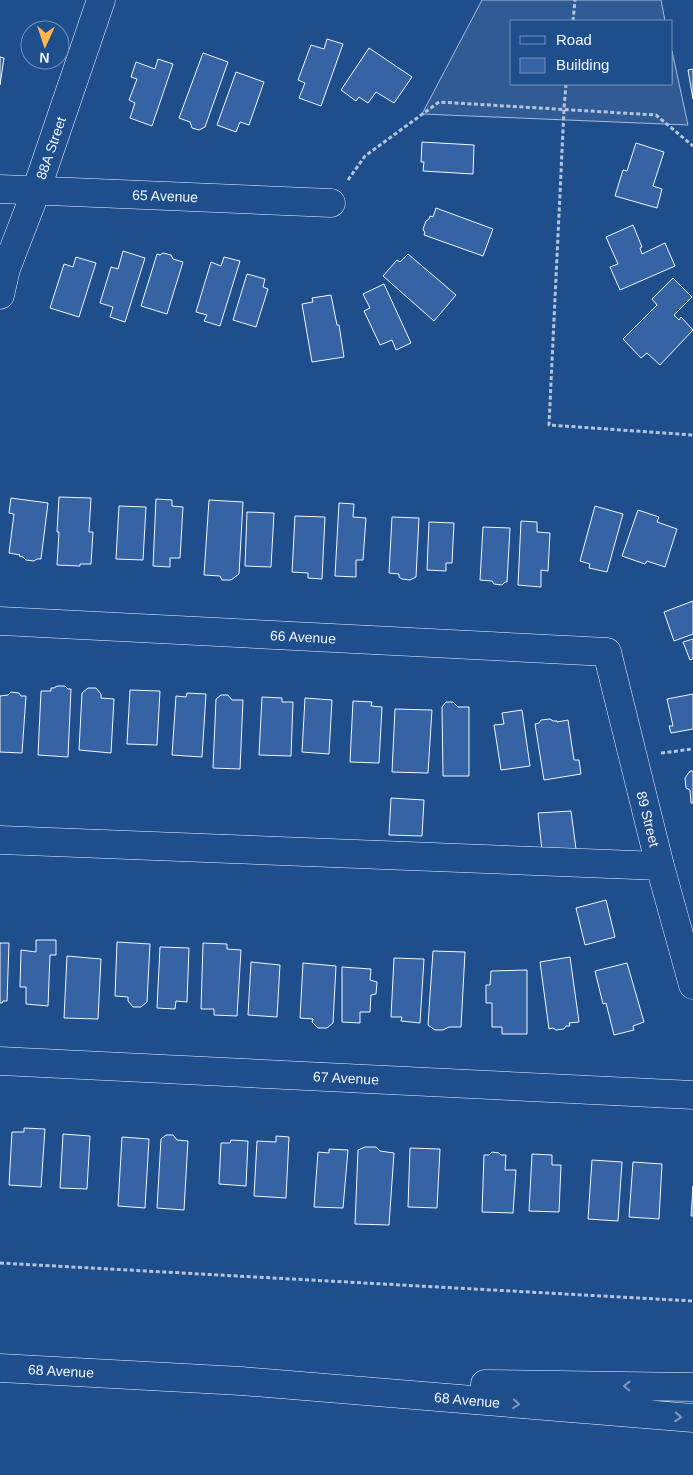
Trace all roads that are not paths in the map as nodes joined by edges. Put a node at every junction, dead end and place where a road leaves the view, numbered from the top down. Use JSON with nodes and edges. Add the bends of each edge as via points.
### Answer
{"nodes":[{"id":1,"x":101,"y":0,"type":"edge"},
{"id":2,"x":0,"y":189,"type":"edge"},
{"id":3,"x":36,"y":191,"type":"junction"},
{"id":4,"x":331,"y":203,"type":"road end"},
{"id":5,"x":0,"y":295,"type":"edge"},
{"id":6,"x":0,"y":622,"type":"edge"},
{"id":7,"x":607,"y":652,"type":"joint"},
{"id":8,"x":0,"y":840,"type":"edge"},
{"id":9,"x":660,"y":866,"type":"junction"},
{"id":10,"x":693,"y":985,"type":"edge"},
{"id":11,"x":0,"y":1061,"type":"edge"},
{"id":12,"x":693,"y":1095,"type":"edge"},
{"id":13,"x":0,"y":1368,"type":"edge"},
{"id":14,"x":241,"y":1381,"type":"junction"},
{"id":15,"x":693,"y":1387,"type":"edge"},
{"id":16,"x":693,"y":1418,"type":"edge"}],
"edges":[{"from":1,"to":3,"type":"street","name":"88A Street"},
{"from":2,"to":3,"type":"street","name":"65 Avenue"},
{"from":3,"to":4,"type":"street","name":"65 Avenue"},
{"from":3,"to":5,"type":"street","name":"88A Street","via":[[6,269]]},
{"from":6,"to":7,"type":"street","name":"66 Avenue"},
{"from":7,"to":9,"type":"street","name":"89 Street"},
{"from":8,"to":9,"type":"street"},
{"from":9,"to":10,"type":"street","name":"89 Street"},
{"from":11,"to":12,"type":"street","name":"67 Avenue"},
{"from":13,"to":14,"type":"street","name":"68 Avenue"},
{"from":15,"to":14,"type":"street","name":"68 Avenue","one_way":true},
{"from":14,"to":16,"type":"street","name":"68 Avenue","one_way":true}]}
